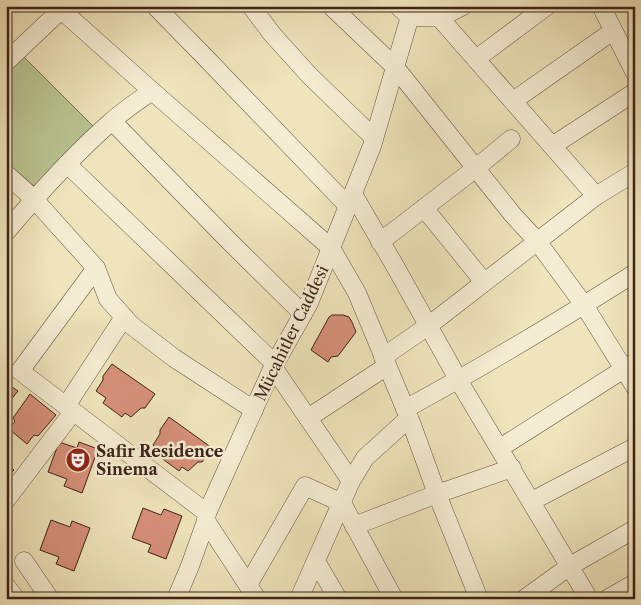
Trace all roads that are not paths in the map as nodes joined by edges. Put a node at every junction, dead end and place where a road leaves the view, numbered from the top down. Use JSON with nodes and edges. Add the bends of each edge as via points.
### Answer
{"nodes":[{"id":1,"x":155,"y":6,"type":"edge"},
{"id":2,"x":250,"y":6,"type":"edge"},
{"id":3,"x":331,"y":6,"type":"edge"},
{"id":4,"x":463,"y":6,"type":"edge"},
{"id":5,"x":547,"y":6,"type":"edge"},
{"id":6,"x":601,"y":6,"type":"edge"},
{"id":7,"x":62,"y":8,"type":"edge"},
{"id":8,"x":407,"y":10,"type":"edge"},
{"id":9,"x":438,"y":16,"type":"junction"},
{"id":10,"x":613,"y":31,"type":"junction"},
{"id":11,"x":476,"y":59,"type":"junction"},
{"id":12,"x":6,"y":62,"type":"edge"},
{"id":13,"x":395,"y":67,"type":"junction"},
{"id":14,"x":635,"y":73,"type":"edge"},
{"id":15,"x":152,"y":91,"type":"junction"},
{"id":16,"x":635,"y":92,"type":"edge"},
{"id":17,"x":513,"y":101,"type":"junction"},
{"id":18,"x":112,"y":121,"type":"junction"},
{"id":19,"x":374,"y":138,"type":"junction"},
{"id":20,"x":511,"y":139,"type":"dead end"},
{"id":21,"x":552,"y":146,"type":"junction"},
{"id":22,"x":67,"y":164,"type":"junction"},
{"id":23,"x":476,"y":168,"type":"junction"},
{"id":24,"x":635,"y":172,"type":"edge"},
{"id":25,"x":6,"y":174,"type":"edge"},
{"id":26,"x":596,"y":196,"type":"junction"},
{"id":27,"x":34,"y":199,"type":"junction"},
{"id":28,"x":350,"y":200,"type":"junction"},
{"id":29,"x":424,"y":208,"type":"junction"},
{"id":30,"x":6,"y":232,"type":"edge"},
{"id":31,"x":537,"y":241,"type":"junction"},
{"id":32,"x":380,"y":242,"type":"junction"},
{"id":33,"x":331,"y":248,"type":"junction"},
{"id":34,"x":96,"y":268,"type":"junction"},
{"id":35,"x":635,"y":273,"type":"edge"},
{"id":36,"x":484,"y":282,"type":"junction"},
{"id":37,"x":584,"y":305,"type":"junction"},
{"id":38,"x":303,"y":314,"type":"junction"},
{"id":39,"x":124,"y":317,"type":"junction"},
{"id":40,"x":428,"y":326,"type":"junction"},
{"id":41,"x":385,"y":361,"type":"junction"},
{"id":42,"x":274,"y":365,"type":"junction"},
{"id":43,"x":629,"y":366,"type":"edge"},
{"id":44,"x":13,"y":367,"type":"edge"},
{"id":45,"x":458,"y":380,"type":"junction"},
{"id":46,"x":635,"y":387,"type":"edge"},
{"id":47,"x":69,"y":409,"type":"junction"},
{"id":48,"x":254,"y":410,"type":"junction"},
{"id":49,"x":407,"y":414,"type":"junction"},
{"id":50,"x":308,"y":418,"type":"junction"},
{"id":51,"x":635,"y":447,"type":"edge"},
{"id":52,"x":500,"y":448,"type":"junction"},
{"id":53,"x":512,"y":468,"type":"junction"},
{"id":54,"x":351,"y":481,"type":"junction"},
{"id":55,"x":437,"y":494,"type":"junction"},
{"id":56,"x":6,"y":500,"type":"edge"},
{"id":57,"x":532,"y":501,"type":"junction"},
{"id":58,"x":342,"y":503,"type":"junction"},
{"id":59,"x":207,"y":517,"type":"junction"},
{"id":60,"x":354,"y":526,"type":"junction"},
{"id":61,"x":635,"y":529,"type":"edge"},
{"id":62,"x":24,"y":561,"type":"dead end"},
{"id":63,"x":316,"y":561,"type":"junction"},
{"id":64,"x":570,"y":566,"type":"junction"},
{"id":65,"x":635,"y":583,"type":"edge"},
{"id":66,"x":6,"y":586,"type":"edge"},
{"id":67,"x":253,"y":592,"type":"edge"},
{"id":68,"x":16,"y":599,"type":"edge"},
{"id":69,"x":50,"y":599,"type":"edge"},
{"id":70,"x":176,"y":599,"type":"edge"},
{"id":71,"x":299,"y":599,"type":"edge"},
{"id":72,"x":338,"y":599,"type":"edge"},
{"id":73,"x":394,"y":599,"type":"edge"},
{"id":74,"x":479,"y":599,"type":"edge"},
{"id":75,"x":524,"y":599,"type":"edge"},
{"id":76,"x":589,"y":599,"type":"edge"},
{"id":77,"x":607,"y":599,"type":"edge"}],
"edges":[{"from":1,"to":28,"type":"street"},
{"from":2,"to":19,"type":"street","via":[[309,75]]},
{"from":3,"to":13,"type":"street"},
{"from":4,"to":9,"type":"street"},
{"from":5,"to":11,"type":"street"},
{"from":6,"to":10,"type":"street"},
{"from":7,"to":12,"type":"street"},
{"from":7,"to":15,"type":"street"},
{"from":8,"to":9,"type":"street"},
{"from":8,"to":13,"type":"street","name":"Mücahitler Caddesi"},
{"from":9,"to":11,"type":"street"},
{"from":10,"to":14,"type":"street"},
{"from":10,"to":17,"type":"street"},
{"from":11,"to":17,"type":"street"},
{"from":13,"to":19,"type":"street","name":"Mücahitler Caddesi"},
{"from":13,"to":23,"type":"street"},
{"from":15,"to":18,"type":"street"},
{"from":15,"to":33,"type":"street"},
{"from":16,"to":21,"type":"street"},
{"from":17,"to":21,"type":"street"},
{"from":18,"to":22,"type":"street"},
{"from":18,"to":38,"type":"street"},
{"from":19,"to":28,"type":"street","name":"Mücahitler Caddesi"},
{"from":20,"to":23,"type":"street"},
{"from":21,"to":26,"type":"street"},
{"from":22,"to":27,"type":"street"},
{"from":22,"to":42,"type":"street"},
{"from":23,"to":29,"type":"street"},
{"from":23,"to":31,"type":"street"},
{"from":24,"to":26,"type":"street"},
{"from":25,"to":27,"type":"street"},
{"from":26,"to":31,"type":"street"},
{"from":27,"to":30,"type":"street"},
{"from":27,"to":34,"type":"street"},
{"from":28,"to":32,"type":"street"},
{"from":28,"to":33,"type":"street","name":"Mücahitler Caddesi"},
{"from":29,"to":32,"type":"street"},
{"from":29,"to":36,"type":"street"},
{"from":31,"to":36,"type":"street"},
{"from":31,"to":37,"type":"street"},
{"from":32,"to":40,"type":"street"},
{"from":33,"to":38,"type":"street","name":"Mücahitler Caddesi"},
{"from":33,"to":41,"type":"street","via":[[357,293]]},
{"from":34,"to":39,"type":"street","via":[[108,299]]},
{"from":34,"to":44,"type":"street"},
{"from":35,"to":37,"type":"street"},
{"from":36,"to":40,"type":"street"},
{"from":37,"to":43,"type":"street"},
{"from":37,"to":45,"type":"street"},
{"from":38,"to":42,"type":"street","name":"Mücahitler Caddesi"},
{"from":39,"to":47,"type":"street"},
{"from":39,"to":48,"type":"street","via":[[174,358]]},
{"from":40,"to":41,"type":"street"},
{"from":40,"to":45,"type":"street"},
{"from":41,"to":49,"type":"street"},
{"from":41,"to":50,"type":"street"},
{"from":42,"to":48,"type":"street","name":"Mücahitler Caddesi"},
{"from":42,"to":50,"type":"street"},
{"from":43,"to":46,"type":"street"},
{"from":43,"to":52,"type":"street"},
{"from":44,"to":47,"type":"street"},
{"from":45,"to":49,"type":"street"},
{"from":45,"to":52,"type":"street"},
{"from":47,"to":56,"type":"street"},
{"from":47,"to":59,"type":"street"},
{"from":48,"to":59,"type":"street","name":"Mücahitler Caddesi"},
{"from":49,"to":54,"type":"street","via":[[365,458]]},
{"from":49,"to":55,"type":"street"},
{"from":50,"to":54,"type":"street"},
{"from":51,"to":57,"type":"street"},
{"from":52,"to":53,"type":"street"},
{"from":53,"to":55,"type":"street"},
{"from":53,"to":57,"type":"street"},
{"from":54,"to":58,"type":"street"},
{"from":55,"to":60,"type":"street"},
{"from":55,"to":74,"type":"street"},
{"from":57,"to":64,"type":"street"},
{"from":58,"to":60,"type":"street"},
{"from":58,"to":63,"type":"street"},
{"from":58,"to":67,"type":"street","via":[[305,486]]},
{"from":59,"to":67,"type":"street"},
{"from":59,"to":70,"type":"street","name":"Mücahitler Caddesi"},
{"from":60,"to":73,"type":"street"},
{"from":61,"to":64,"type":"street"},
{"from":62,"to":69,"type":"street"},
{"from":63,"to":71,"type":"street"},
{"from":63,"to":72,"type":"street"},
{"from":64,"to":75,"type":"street"},
{"from":64,"to":76,"type":"street"},
{"from":65,"to":77,"type":"street"},
{"from":66,"to":68,"type":"street"}]}
